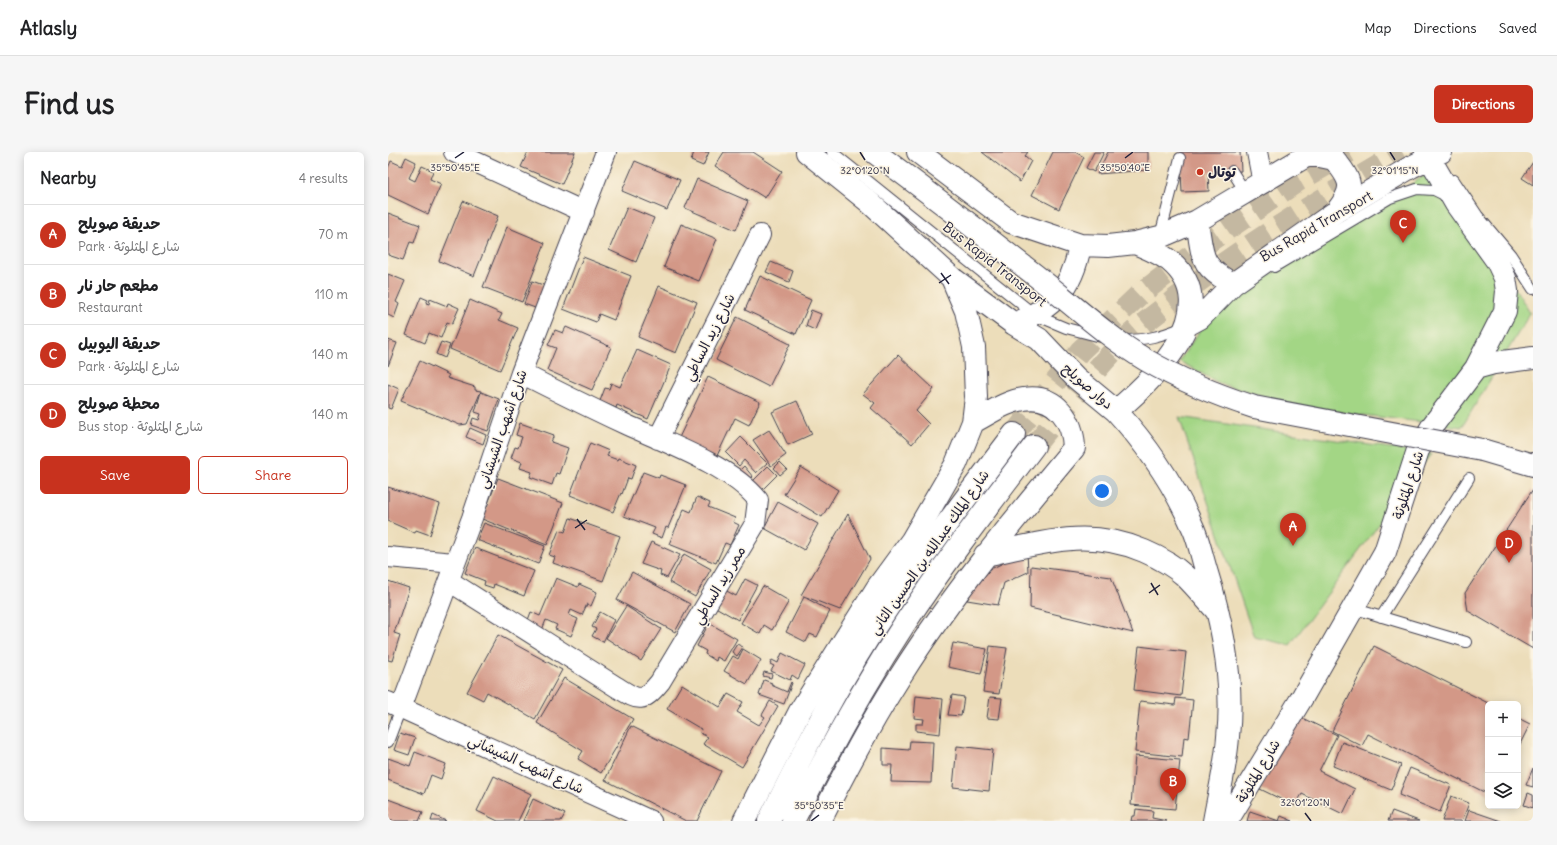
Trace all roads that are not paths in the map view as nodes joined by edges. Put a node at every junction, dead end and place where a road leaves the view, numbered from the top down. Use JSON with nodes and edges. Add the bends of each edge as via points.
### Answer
{"nodes":[{"id":1,"x":454,"y":152,"type":"edge"},
{"id":2,"x":606,"y":152,"type":"edge"},
{"id":3,"x":807,"y":152,"type":"edge"},
{"id":4,"x":832,"y":152,"type":"edge"},
{"id":5,"x":874,"y":152,"type":"edge"},
{"id":6,"x":918,"y":152,"type":"edge"},
{"id":7,"x":1257,"y":152,"type":"edge"},
{"id":8,"x":1309,"y":154,"type":"edge"},
{"id":9,"x":1434,"y":154,"type":"edge"},
{"id":10,"x":1180,"y":158,"type":"dead end"},
{"id":11,"x":1232,"y":172,"type":"dead end"},
{"id":12,"x":1255,"y":188,"type":"junction"},
{"id":13,"x":1456,"y":204,"type":"junction"},
{"id":14,"x":1337,"y":211,"type":"junction"},
{"id":15,"x":584,"y":212,"type":"junction"},
{"id":16,"x":1197,"y":221,"type":"junction"},
{"id":17,"x":760,"y":235,"type":"dead end"},
{"id":18,"x":1160,"y":237,"type":"junction"},
{"id":19,"x":1135,"y":243,"type":"junction"},
{"id":20,"x":1080,"y":245,"type":"junction"},
{"id":21,"x":952,"y":278,"type":"junction"},
{"id":22,"x":1233,"y":284,"type":"junction"},
{"id":23,"x":1533,"y":289,"type":"edge"},
{"id":24,"x":1035,"y":315,"type":"junction"},
{"id":25,"x":1014,"y":324,"type":"junction"},
{"id":26,"x":1188,"y":325,"type":"junction"},
{"id":27,"x":1533,"y":358,"type":"edge"},
{"id":28,"x":1476,"y":368,"type":"junction"},
{"id":29,"x":521,"y":373,"type":"junction"},
{"id":30,"x":1116,"y":411,"type":"junction"},
{"id":31,"x":973,"y":422,"type":"junction"},
{"id":32,"x":1014,"y":434,"type":"tunnel mouth"},
{"id":33,"x":658,"y":439,"type":"junction"},
{"id":34,"x":1034,"y":446,"type":"tunnel mouth"},
{"id":35,"x":1533,"y":465,"type":"edge"},
{"id":36,"x":1469,"y":478,"type":"dead end"},
{"id":37,"x":985,"y":555,"type":"junction"},
{"id":38,"x":388,"y":557,"type":"edge"},
{"id":39,"x":452,"y":572,"type":"junction"},
{"id":40,"x":1352,"y":608,"type":"junction"},
{"id":41,"x":1220,"y":615,"type":"junction"},
{"id":42,"x":1381,"y":617,"type":"junction"},
{"id":43,"x":1466,"y":642,"type":"dead end"},
{"id":44,"x":395,"y":705,"type":"edge"},
{"id":45,"x":388,"y":742,"type":"edge"},
{"id":46,"x":651,"y":821,"type":"edge"},
{"id":47,"x":744,"y":821,"type":"edge"},
{"id":48,"x":769,"y":821,"type":"edge"},
{"id":49,"x":793,"y":821,"type":"edge"},
{"id":50,"x":820,"y":821,"type":"edge"},
{"id":51,"x":1214,"y":821,"type":"edge"},
{"id":52,"x":1228,"y":821,"type":"edge"}],
"edges":[{"from":1,"to":15,"type":"street"},
{"from":2,"to":15,"type":"street","name":"شارع أشهب الشيشاني"},
{"from":3,"to":21,"type":"main road","name":"دوار صويلح","via":[[868,201]]},
{"from":4,"to":24,"type":"lane","name":"Bus Rapid Transport"},
{"from":5,"to":35,"type":"main road","bridge":true,"via":[[1110,335],[1146,360],[1179,378],[1254,407],[1482,450]]},
{"from":6,"to":20,"type":"main road","via":[[1011,222]]},
{"from":7,"to":12,"type":"street"},
{"from":8,"to":12,"type":"main road"},
{"from":8,"to":14,"type":"main road","via":[[1334,159],[1343,170],[1349,184],[1348,196]]},
{"from":9,"to":13,"type":"main road","name":"شارع المثلوثة"},
{"from":9,"to":14,"type":"main road"},
{"from":9,"to":23,"type":"lane","via":[[1478,216],[1511,255]]},
{"from":10,"to":18,"type":"lane"},
{"from":11,"to":12,"type":"lane"},
{"from":12,"to":16,"type":"main road"},
{"from":13,"to":22,"type":"lane","name":"Bus Rapid Transport","via":[[1434,190],[1409,191],[1390,198],[1266,272]]},
{"from":13,"to":28,"type":"main road","name":"شارع المثلوثة","via":[[1497,261],[1505,278],[1507,291],[1505,311]]},
{"from":14,"to":22,"type":"main road"},
{"from":15,"to":29,"type":"street","name":"شارع أشهب الشيشاني"},
{"from":16,"to":18,"type":"main road"},
{"from":16,"to":22,"type":"main road","via":[[1202,256],[1206,264],[1211,271]]},
{"from":17,"to":33,"type":"street","name":"شارع زيد الساطي"},
{"from":18,"to":19,"type":"main road"},
{"from":19,"to":20,"type":"main road","via":[[1108,246]]},
{"from":19,"to":26,"type":"main road","name":"دوار صويلح","via":[[1170,261],[1182,274],[1189,291],[1191,308]]},
{"from":20,"to":24,"type":"main road","via":[[1066,286]]},
{"from":21,"to":25,"type":"main road","name":"دوار صويلح"},
{"from":21,"to":31,"type":"main road","via":[[966,311],[974,347],[976,397]]},
{"from":22,"to":26,"type":"main road","via":[[1200,318]]},
{"from":24,"to":25,"type":"main road"},
{"from":24,"to":26,"type":"lane","name":"Bus Rapid Transport","via":[[1073,330],[1114,340],[1143,340],[1162,336]]},
{"from":25,"to":30,"type":"main road","name":"دوار صويلح","via":[[1039,339],[1076,378]]},
{"from":26,"to":30,"type":"main road","name":"دوار صويلح","via":[[1153,377]]},
{"from":27,"to":28,"type":"main road"},
{"from":28,"to":40,"type":"main road","name":"شارع المثلوثة","via":[[1432,425],[1418,450],[1385,552]]},
{"from":29,"to":33,"type":"street","name":"ممر زيد الساطي"},
{"from":29,"to":39,"type":"street","name":"شارع أشهب الشيشاني"},
{"from":30,"to":41,"type":"main road","via":[[1152,456],[1186,514],[1195,532]]},
{"from":31,"to":37,"type":"main road","via":[[1012,402],[1024,398],[1038,399],[1062,411],[1074,435],[1074,448]]},
{"from":31,"to":47,"type":"main road","via":[[956,464],[912,540],[873,595],[800,710]]},
{"from":32,"to":48,"type":"main road","name":"شارع الملك عبدالله بن الحسين الثاني","via":[[887,608],[800,756]]},
{"from":33,"to":39,"type":"street","name":"ممر زيد الساطي","via":[[739,481],[758,500],[755,524],[660,682],[647,696],[632,696]]},
{"from":34,"to":49,"type":"main road","name":"شارع الملك عبدالله بن الحسين الثاني","via":[[905,623],[816,774]]},
{"from":36,"to":42,"type":"lane"},
{"from":37,"to":41,"type":"main road","via":[[1058,539],[1099,538],[1125,543],[1158,557],[1185,576]]},
{"from":37,"to":50,"type":"main road","via":[[893,687]]},
{"from":38,"to":39,"type":"street"},
{"from":39,"to":44,"type":"street","name":"شارع أشهب الشيشاني"},
{"from":40,"to":42,"type":"lane"},
{"from":40,"to":52,"type":"main road","name":"شارع المثلوثة"},
{"from":41,"to":51,"type":"main road","via":[[1227,666],[1229,737]]},
{"from":42,"to":43,"type":"lane"},
{"from":44,"to":45,"type":"lane"},
{"from":44,"to":46,"type":"street","name":"شارع أشهب الشيشاني"}]}
